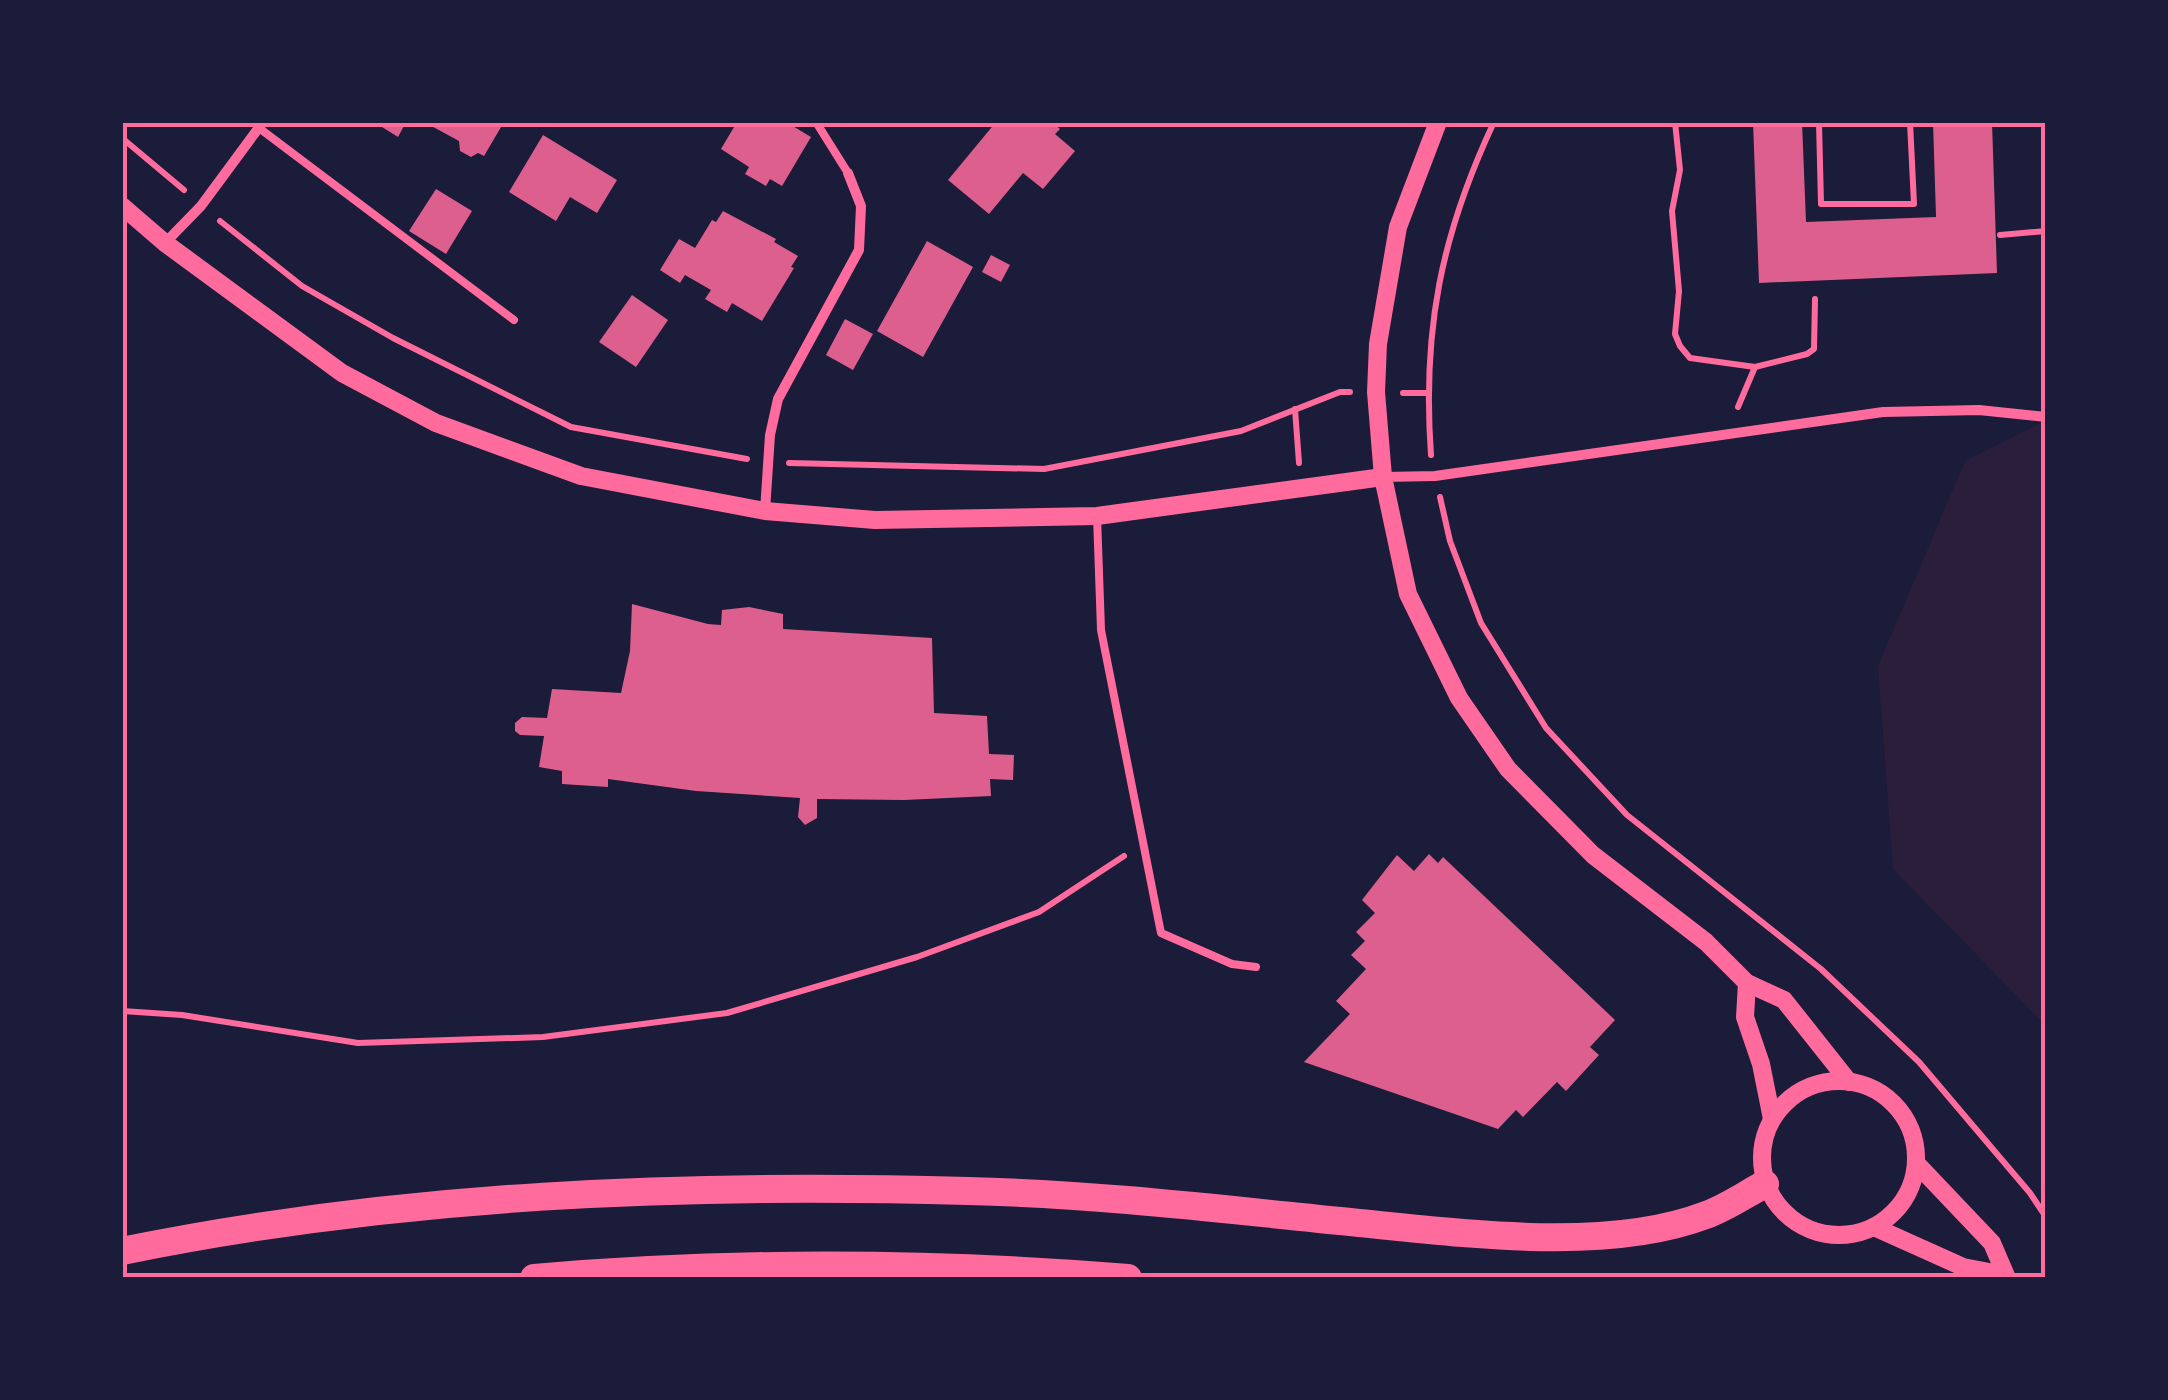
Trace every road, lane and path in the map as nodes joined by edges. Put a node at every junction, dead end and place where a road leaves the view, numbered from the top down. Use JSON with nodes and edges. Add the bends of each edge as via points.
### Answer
{"nodes":[{"id":1,"x":816,"y":122,"type":"edge"},
{"id":2,"x":1438,"y":122,"type":"edge"},
{"id":3,"x":1494,"y":122,"type":"edge"},
{"id":4,"x":1676,"y":122,"type":"edge"},
{"id":5,"x":1820,"y":122,"type":"edge"},
{"id":6,"x":1910,"y":122,"type":"edge"},
{"id":7,"x":261,"y":125,"type":"edge"},
{"id":8,"x":122,"y":138,"type":"edge"},
{"id":9,"x":848,"y":173,"type":"joint"},
{"id":10,"x":122,"y":206,"type":"edge"},
{"id":11,"x":201,"y":206,"type":"junction"},
{"id":12,"x":2046,"y":231,"type":"edge"},
{"id":13,"x":2000,"y":235,"type":"dead end"},
{"id":14,"x":165,"y":243,"type":"junction"},
{"id":15,"x":1815,"y":299,"type":"dead end"},
{"id":16,"x":514,"y":320,"type":"dead end"},
{"id":17,"x":1755,"y":367,"type":"junction"},
{"id":18,"x":1376,"y":392,"type":"junction"},
{"id":19,"x":1427,"y":394,"type":"junction"},
{"id":20,"x":1295,"y":409,"type":"junction"},
{"id":21,"x":2046,"y":417,"type":"edge"},
{"id":22,"x":1735,"y":433,"type":"junction"},
{"id":23,"x":768,"y":462,"type":"junction"},
{"id":24,"x":1435,"y":476,"type":"junction"},
{"id":25,"x":1382,"y":478,"type":"junction"},
{"id":26,"x":1300,"y":488,"type":"junction"},
{"id":27,"x":765,"y":511,"type":"junction"},
{"id":28,"x":1097,"y":516,"type":"junction"},
{"id":29,"x":1144,"y":842,"type":"junction"},
{"id":30,"x":1256,"y":967,"type":"dead end"},
{"id":31,"x":1747,"y":983,"type":"junction"},
{"id":32,"x":122,"y":1011,"type":"edge"},
{"id":33,"x":1849,"y":1082,"type":"junction"},
{"id":34,"x":1772,"y":1120,"type":"junction"},
{"id":35,"x":1916,"y":1164,"type":"junction"},
{"id":36,"x":1765,"y":1184,"type":"junction"},
{"id":37,"x":2046,"y":1217,"type":"edge"},
{"id":38,"x":1874,"y":1227,"type":"junction"},
{"id":39,"x":122,"y":1251,"type":"edge"},
{"id":40,"x":2006,"y":1276,"type":"edge"},
{"id":41,"x":534,"y":1278,"type":"edge"},
{"id":42,"x":1128,"y":1278,"type":"edge"}],
"edges":[{"from":1,"to":9,"type":"lane"},
{"from":2,"to":18,"type":"street","via":[[1398,228]]},
{"from":3,"to":19,"type":"path","via":[[1446,253],[1432,314]]},
{"from":4,"to":17,"type":"path","via":[[1675,334],[1690,358]]},
{"from":5,"to":6,"type":"path","via":[[1821,204],[1914,204]]},
{"from":7,"to":11,"type":"street"},
{"from":7,"to":16,"type":"lane"},
{"from":8,"to":11,"type":"path"},
{"from":9,"to":23,"type":"street","via":[[861,206],[860,250],[778,399]]},
{"from":10,"to":14,"type":"street"},
{"from":11,"to":14,"type":"street"},
{"from":11,"to":23,"type":"path","via":[[302,286],[571,428]]},
{"from":12,"to":13,"type":"path"},
{"from":14,"to":27,"type":"street","via":[[342,372],[436,423],[580,476]]},
{"from":15,"to":17,"type":"path","via":[[1814,349]]},
{"from":17,"to":22,"type":"path","via":[[1738,405]]},
{"from":18,"to":19,"type":"path"},
{"from":18,"to":20,"type":"path","via":[[1340,392]]},
{"from":18,"to":25,"type":"street"},
{"from":19,"to":24,"type":"path"},
{"from":20,"to":23,"type":"path","via":[[1242,431],[1044,469]]},
{"from":20,"to":26,"type":"path"},
{"from":21,"to":22,"type":"street","via":[[1883,412]]},
{"from":22,"to":24,"type":"street"},
{"from":23,"to":27,"type":"street"},
{"from":24,"to":25,"type":"street"},
{"from":24,"to":37,"type":"path","via":[[1450,541],[1481,623],[1546,728],[1626,815],[1821,970],[1919,1062]]},
{"from":25,"to":26,"type":"street"},
{"from":25,"to":31,"type":"street","via":[[1408,594],[1460,698],[1508,769],[1593,855],[1706,942]]},
{"from":26,"to":28,"type":"street"},
{"from":27,"to":28,"type":"street","via":[[875,520]]},
{"from":28,"to":29,"type":"lane","via":[[1102,630]]},
{"from":29,"to":30,"type":"lane","via":[[1161,933],[1232,964]]},
{"from":29,"to":32,"type":"path","via":[[1040,912],[917,957],[727,1013],[543,1037],[358,1043]]},
{"from":31,"to":33,"type":"street","via":[[1784,1000]]},
{"from":31,"to":34,"type":"street","via":[[1745,1017]]},
{"from":33,"to":34,"type":"street","via":[[1803,1088]]},
{"from":33,"to":35,"type":"street","via":[[1885,1095],[1904,1115],[1916,1142]]},
{"from":34,"to":36,"type":"street","via":[[1760,1157]]},
{"from":35,"to":38,"type":"street","via":[[1907,1197]]},
{"from":35,"to":40,"type":"street","via":[[1992,1243]]},
{"from":36,"to":38,"type":"street","via":[[1780,1210],[1804,1228],[1832,1236]]},
{"from":36,"to":39,"type":"highway","via":[[1707,1215],[1618,1234],[1458,1232],[1059,1195],[812,1189],[473,1200],[230,1229]]},
{"from":38,"to":40,"type":"street","via":[[1963,1268]]},
{"from":41,"to":42,"type":"highway","via":[[814,1266]]}]}
